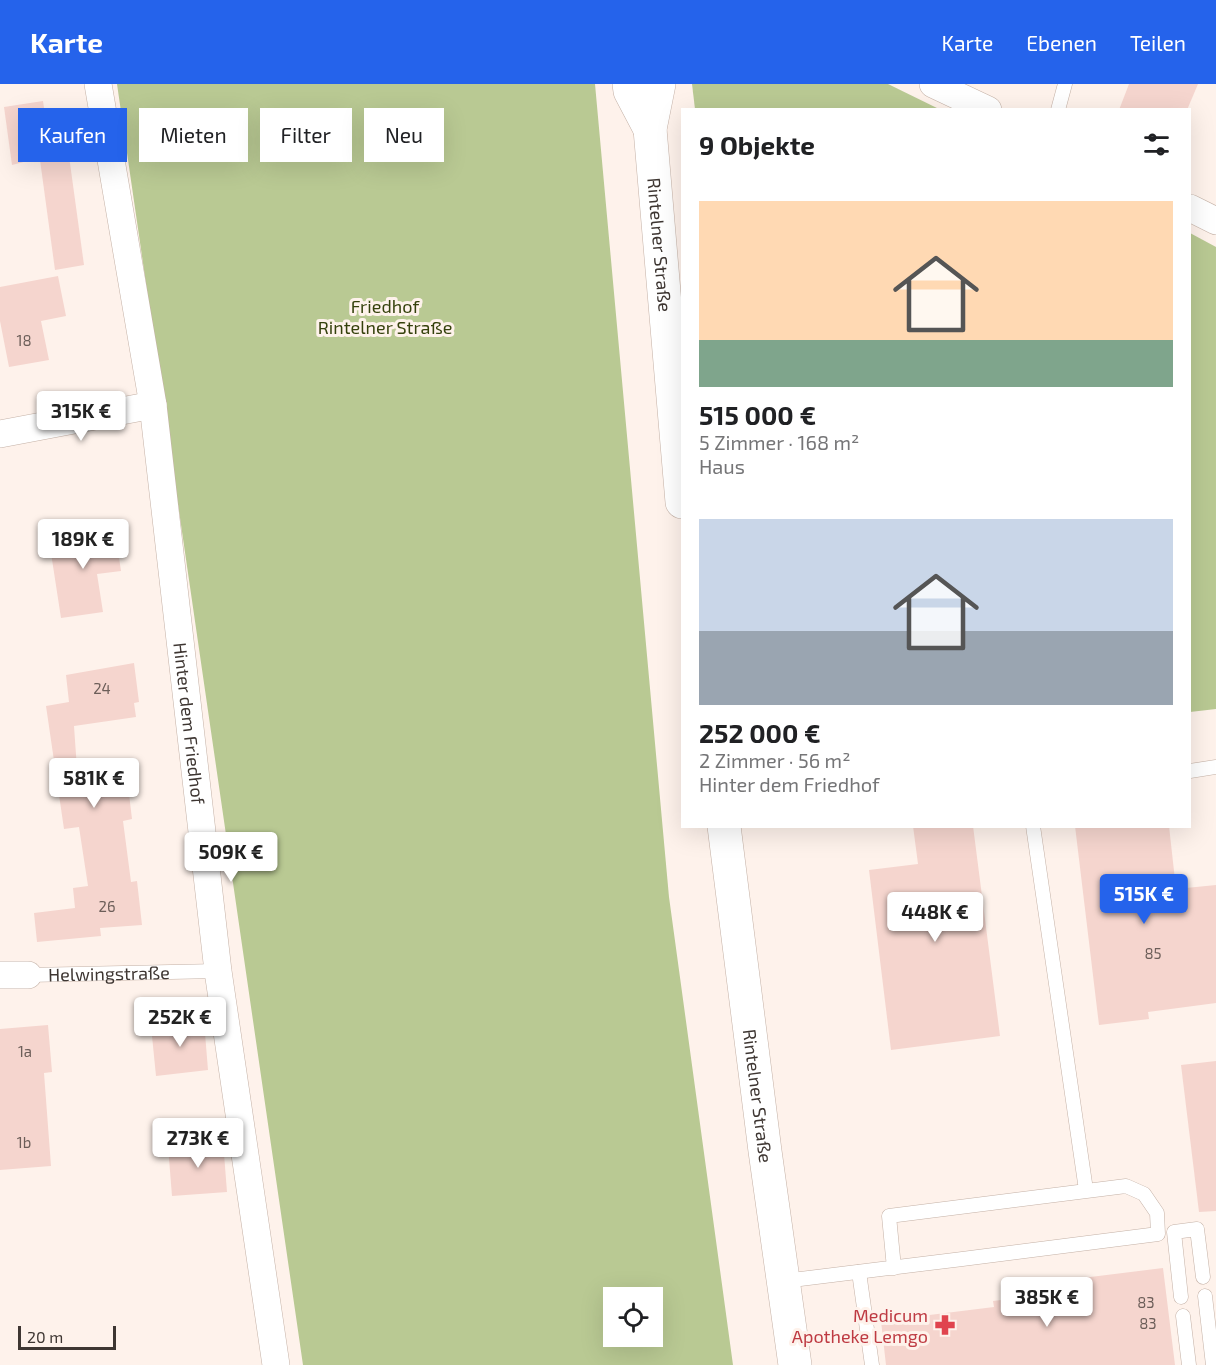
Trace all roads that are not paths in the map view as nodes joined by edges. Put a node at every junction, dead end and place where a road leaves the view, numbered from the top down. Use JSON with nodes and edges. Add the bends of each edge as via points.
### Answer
{"nodes":[{"id":1,"x":98,"y":84,"type":"edge"},
{"id":2,"x":629,"y":84,"type":"edge"},
{"id":3,"x":659,"y":84,"type":"edge"},
{"id":4,"x":933,"y":84,"type":"edge"},
{"id":5,"x":1065,"y":84,"type":"edge"},
{"id":6,"x":984,"y":108,"type":"edge"},
{"id":7,"x":1059,"y":108,"type":"edge"},
{"id":8,"x":650,"y":129,"type":"junction"},
{"id":9,"x":1191,"y":208,"type":"edge"},
{"id":10,"x":1216,"y":221,"type":"edge"},
{"id":11,"x":153,"y":405,"type":"junction"},
{"id":12,"x":0,"y":434,"type":"edge"},
{"id":13,"x":681,"y":490,"type":"edge"},
{"id":14,"x":1216,"y":768,"type":"edge"},
{"id":15,"x":1191,"y":771,"type":"edge"},
{"id":16,"x":724,"y":828,"type":"edge"},
{"id":17,"x":1033,"y":828,"type":"edge"},
{"id":18,"x":218,"y":971,"type":"junction"},
{"id":19,"x":0,"y":975,"type":"edge"},
{"id":20,"x":28,"y":975,"type":"joint"},
{"id":21,"x":1086,"y":1190,"type":"junction"},
{"id":22,"x":894,"y":1268,"type":"junction"},
{"id":23,"x":859,"y":1272,"type":"junction"},
{"id":24,"x":1203,"y":1277,"type":"dead end"},
{"id":25,"x":783,"y":1281,"type":"junction"},
{"id":26,"x":1205,"y":1296,"type":"dead end"},
{"id":27,"x":1181,"y":1297,"type":"dead end"},
{"id":28,"x":1183,"y":1316,"type":"dead end"},
{"id":29,"x":276,"y":1365,"type":"edge"},
{"id":30,"x":795,"y":1365,"type":"edge"},
{"id":31,"x":872,"y":1365,"type":"edge"},
{"id":32,"x":1189,"y":1365,"type":"edge"},
{"id":33,"x":1213,"y":1365,"type":"edge"}],
"edges":[{"from":1,"to":11,"type":"street","name":"Hinter dem Friedhof"},
{"from":2,"to":8,"type":"main road","name":"Rintelner Straße"},
{"from":3,"to":8,"type":"main road","name":"Rintelner Straße"},
{"from":4,"to":6,"type":"street"},
{"from":5,"to":7,"type":"lane"},
{"from":8,"to":13,"type":"main road","name":"Rintelner Straße"},
{"from":9,"to":10,"type":"street"},
{"from":11,"to":12,"type":"street"},
{"from":11,"to":18,"type":"street","name":"Hinter dem Friedhof"},
{"from":14,"to":15,"type":"lane"},
{"from":16,"to":25,"type":"main road","name":"Rintelner Straße"},
{"from":17,"to":21,"type":"lane"},
{"from":18,"to":20,"type":"lane","name":"Helwingstraße"},
{"from":18,"to":29,"type":"street","name":"Hinter dem Friedhof"},
{"from":19,"to":20,"type":"street","name":"Helwingstraße"},
{"from":21,"to":22,"type":"lane","via":[[889,1216]]},
{"from":21,"to":22,"type":"lane","via":[[1126,1186],[1144,1194],[1157,1213],[1158,1234]]},
{"from":22,"to":23,"type":"lane"},
{"from":23,"to":25,"type":"lane"},
{"from":23,"to":31,"type":"lane"},
{"from":24,"to":27,"type":"lane","via":[[1197,1229],[1174,1232]]},
{"from":25,"to":30,"type":"main road","name":"Rintelner Straße"},
{"from":26,"to":33,"type":"lane"},
{"from":28,"to":32,"type":"lane"}]}
